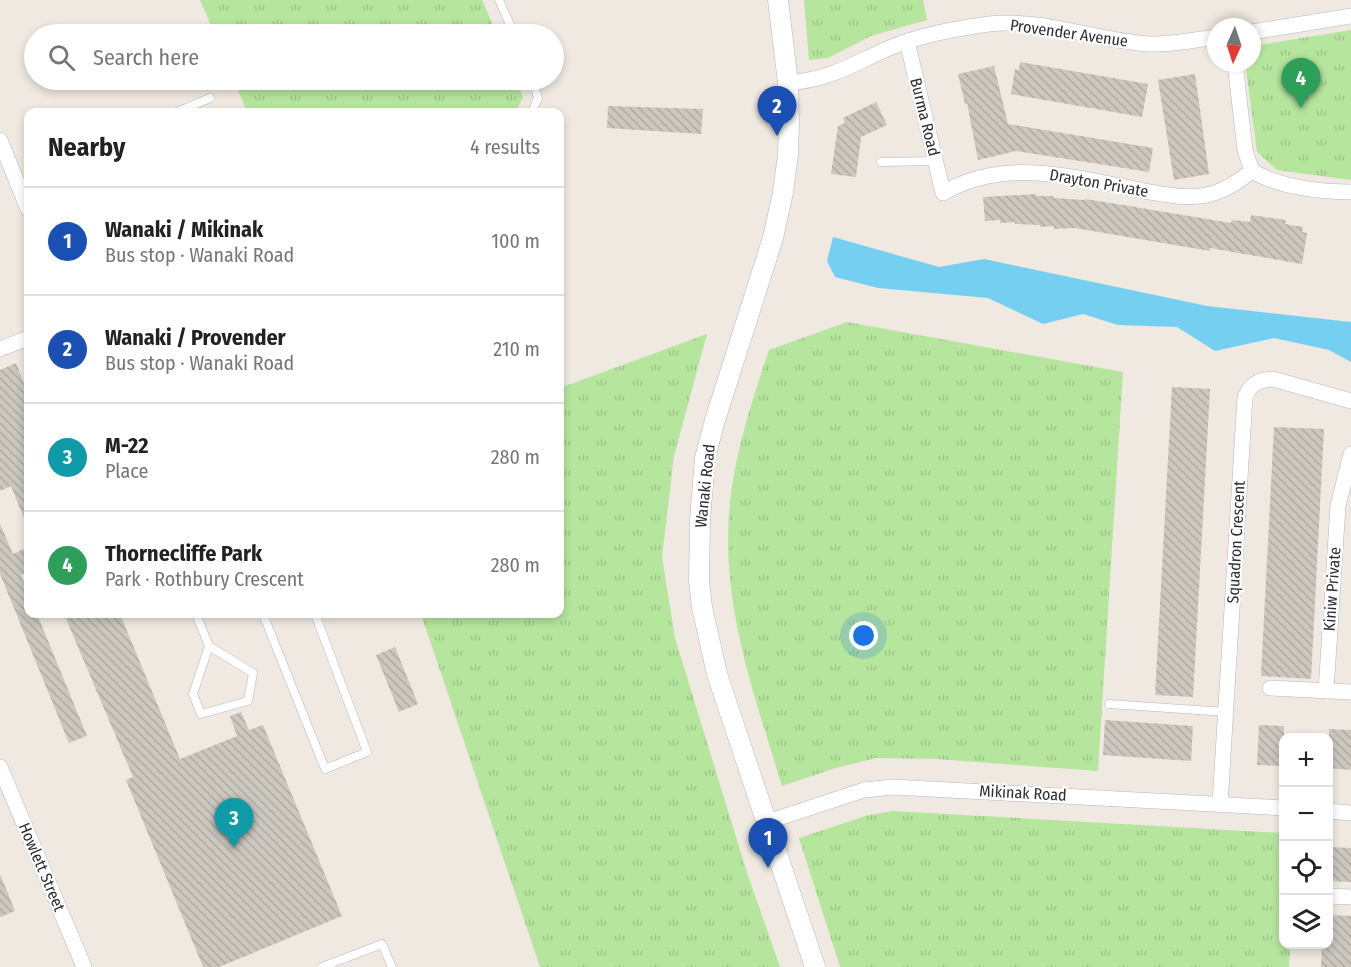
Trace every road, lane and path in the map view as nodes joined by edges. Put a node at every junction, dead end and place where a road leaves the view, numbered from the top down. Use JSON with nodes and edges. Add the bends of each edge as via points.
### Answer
{"nodes":[{"id":1,"x":499,"y":0,"type":"edge"},
{"id":2,"x":778,"y":0,"type":"edge"},
{"id":3,"x":1351,"y":16,"type":"edge"},
{"id":4,"x":510,"y":24,"type":"edge"},
{"id":5,"x":1261,"y":31,"type":"edge"},
{"id":6,"x":1207,"y":38,"type":"edge"},
{"id":7,"x":907,"y":41,"type":"junction"},
{"id":8,"x":1235,"y":72,"type":"edge"},
{"id":9,"x":788,"y":83,"type":"junction"},
{"id":10,"x":536,"y":90,"type":"edge"},
{"id":11,"x":210,"y":98,"type":"dead end"},
{"id":12,"x":186,"y":108,"type":"edge"},
{"id":13,"x":534,"y":108,"type":"edge"},
{"id":14,"x":0,"y":140,"type":"edge"},
{"id":15,"x":936,"y":161,"type":"junction"},
{"id":16,"x":881,"y":162,"type":"dead end"},
{"id":17,"x":1252,"y":171,"type":"junction"},
{"id":18,"x":1351,"y":192,"type":"edge"},
{"id":19,"x":943,"y":194,"type":"joint"},
{"id":20,"x":24,"y":199,"type":"edge"},
{"id":21,"x":24,"y":340,"type":"edge"},
{"id":22,"x":0,"y":349,"type":"edge"},
{"id":23,"x":1351,"y":401,"type":"edge"},
{"id":24,"x":1351,"y":454,"type":"edge"},
{"id":25,"x":1345,"y":507,"type":"edge"},
{"id":26,"x":198,"y":618,"type":"edge"},
{"id":27,"x":265,"y":618,"type":"edge"},
{"id":28,"x":317,"y":618,"type":"edge"},
{"id":29,"x":209,"y":646,"type":"junction"},
{"id":30,"x":1270,"y":688,"type":"dead end"},
{"id":31,"x":1326,"y":691,"type":"junction"},
{"id":32,"x":1351,"y":692,"type":"edge"},
{"id":33,"x":1108,"y":704,"type":"dead end"},
{"id":34,"x":1226,"y":712,"type":"junction"},
{"id":35,"x":0,"y":767,"type":"edge"},
{"id":36,"x":1220,"y":804,"type":"junction"},
{"id":37,"x":1279,"y":808,"type":"edge"},
{"id":38,"x":1333,"y":812,"type":"edge"},
{"id":39,"x":1351,"y":813,"type":"edge"},
{"id":40,"x":768,"y":822,"type":"junction"},
{"id":41,"x":1333,"y":896,"type":"edge"},
{"id":42,"x":1351,"y":897,"type":"edge"},
{"id":43,"x":83,"y":967,"type":"edge"},
{"id":44,"x":322,"y":967,"type":"edge"},
{"id":45,"x":392,"y":967,"type":"edge"},
{"id":46,"x":815,"y":967,"type":"edge"}],
"edges":[{"from":1,"to":4,"type":"lane"},
{"from":2,"to":9,"type":"street","name":"Wanaki Road"},
{"from":3,"to":5,"type":"street"},
{"from":6,"to":7,"type":"street","name":"Provender Avenue","via":[[1149,44],[1010,22]]},
{"from":7,"to":9,"type":"street","name":"Provender Avenue","via":[[827,77]]},
{"from":7,"to":15,"type":"street","name":"Burma Road"},
{"from":8,"to":17,"type":"street","via":[[1245,150]]},
{"from":9,"to":40,"type":"street","name":"Wanaki Road","via":[[788,155],[783,192],[770,248],[710,436],[699,530],[699,581],[706,631]]},
{"from":10,"to":13,"type":"lane","via":[[538,98]]},
{"from":11,"to":12,"type":"lane"},
{"from":14,"to":20,"type":"street"},
{"from":15,"to":16,"type":"lane"},
{"from":15,"to":19,"type":"street","name":"Burma Road"},
{"from":17,"to":18,"type":"street","via":[[1285,183]]},
{"from":17,"to":19,"type":"street","name":"Drayton Private","via":[[1228,187],[1201,196],[1172,196],[1024,172],[986,175]]},
{"from":21,"to":22,"type":"street"},
{"from":23,"to":34,"type":"street","name":"Squadron Crescent","via":[[1273,379],[1262,380],[1248,389]]},
{"from":24,"to":25,"type":"street","name":"Kiniw Private"},
{"from":25,"to":31,"type":"street","name":"Kiniw Private"},
{"from":26,"to":29,"type":"lane"},
{"from":27,"to":28,"type":"lane","via":[[325,769],[367,752]]},
{"from":29,"to":29,"type":"lane","via":[[253,673],[248,701],[201,714],[193,694]]},
{"from":30,"to":31,"type":"street"},
{"from":31,"to":32,"type":"street"},
{"from":33,"to":34,"type":"lane"},
{"from":34,"to":36,"type":"street","name":"Squadron Crescent"},
{"from":35,"to":43,"type":"street","name":"Howlett Street"},
{"from":36,"to":37,"type":"street","name":"Mikinak Road"},
{"from":36,"to":40,"type":"street","name":"Mikinak Road","via":[[886,787],[864,790]]},
{"from":38,"to":39,"type":"street"},
{"from":40,"to":46,"type":"street","name":"Wanaki Road"},
{"from":41,"to":42,"type":"street"},
{"from":44,"to":45,"type":"lane","via":[[382,944]]}]}
